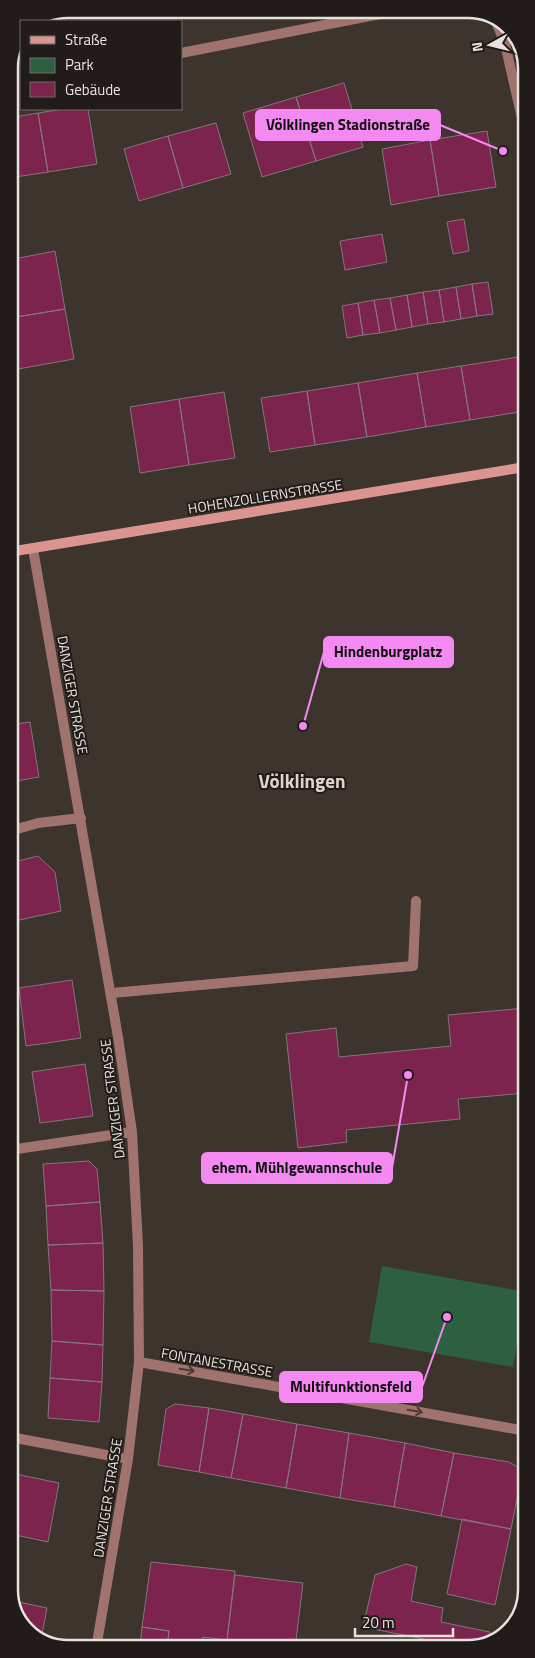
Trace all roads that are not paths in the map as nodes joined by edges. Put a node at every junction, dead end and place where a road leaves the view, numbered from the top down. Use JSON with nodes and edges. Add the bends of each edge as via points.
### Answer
{"nodes":[{"id":1,"x":360,"y":18,"type":"edge"},
{"id":2,"x":499,"y":29,"type":"edge"},
{"id":3,"x":182,"y":53,"type":"edge"},
{"id":4,"x":518,"y":102,"type":"edge"},
{"id":5,"x":518,"y":468,"type":"edge"},
{"id":6,"x":33,"y":549,"type":"junction"},
{"id":7,"x":18,"y":551,"type":"edge"},
{"id":8,"x":81,"y":818,"type":"junction"},
{"id":9,"x":18,"y":829,"type":"edge"},
{"id":10,"x":416,"y":901,"type":"dead end"},
{"id":11,"x":112,"y":993,"type":"junction"},
{"id":12,"x":132,"y":1132,"type":"junction"},
{"id":13,"x":18,"y":1149,"type":"edge"},
{"id":14,"x":138,"y":1362,"type":"junction"},
{"id":15,"x":518,"y":1430,"type":"edge"},
{"id":16,"x":18,"y":1438,"type":"edge"},
{"id":17,"x":128,"y":1459,"type":"junction"},
{"id":18,"x":98,"y":1640,"type":"edge"}],
"edges":[{"from":1,"to":3,"type":"street"},
{"from":2,"to":4,"type":"street"},
{"from":5,"to":6,"type":"main road","name":"HOHENZOLLERNSTRASSE"},
{"from":6,"to":7,"type":"main road","name":"HOHENZOLLERNSTRASSE"},
{"from":6,"to":8,"type":"street","name":"DANZIGER STRASSE"},
{"from":8,"to":9,"type":"street"},
{"from":8,"to":11,"type":"street","name":"DANZIGER STRASSE"},
{"from":10,"to":11,"type":"street","via":[[413,966]]},
{"from":11,"to":12,"type":"street","name":"DANZIGER STRASSE"},
{"from":12,"to":13,"type":"street"},
{"from":12,"to":14,"type":"street","name":"DANZIGER STRASSE","via":[[138,1246]]},
{"from":14,"to":15,"type":"street","name":"FONTANESTRASSE","one_way":true},
{"from":14,"to":17,"type":"street","name":"DANZIGER STRASSE"},
{"from":16,"to":17,"type":"street"},
{"from":17,"to":18,"type":"street","name":"DANZIGER STRASSE"}]}
